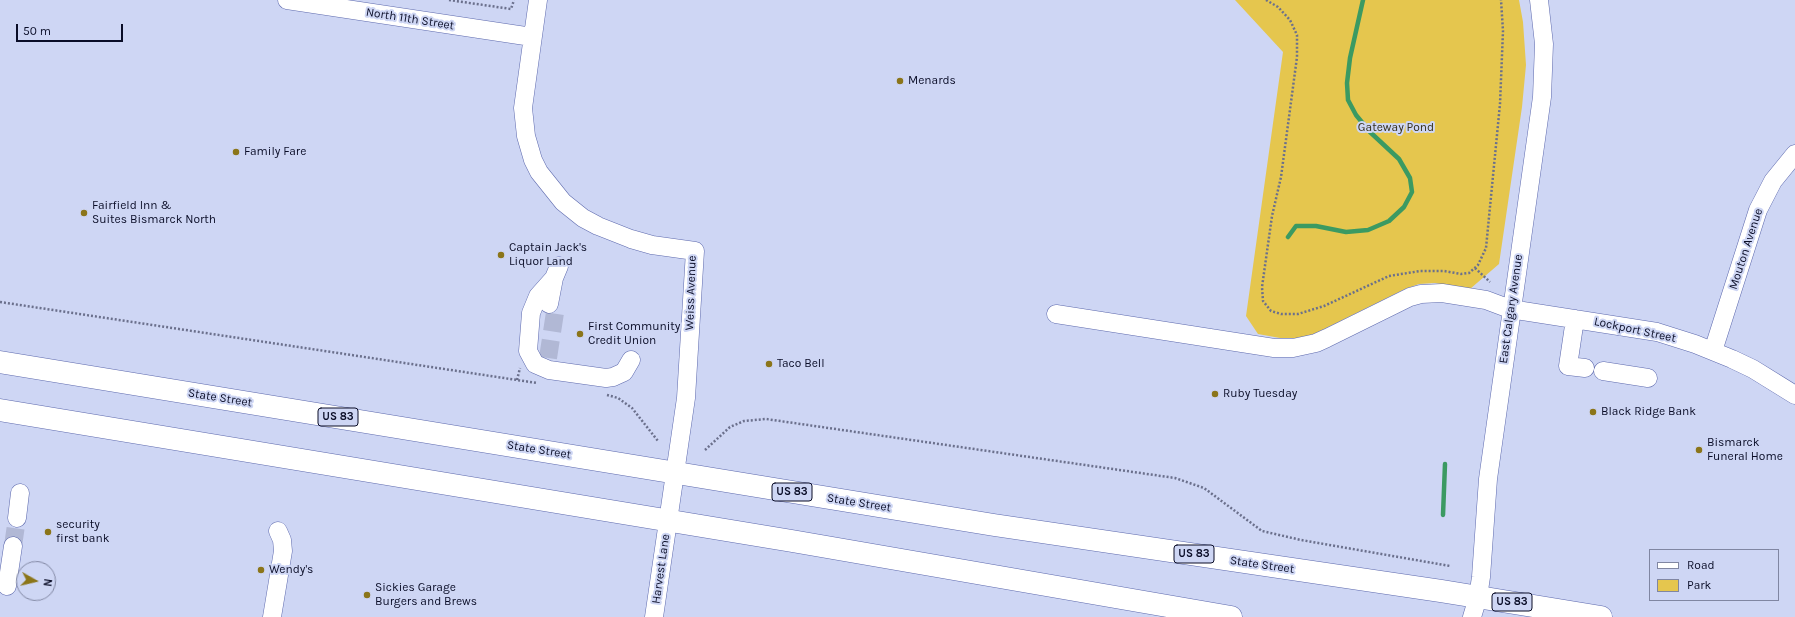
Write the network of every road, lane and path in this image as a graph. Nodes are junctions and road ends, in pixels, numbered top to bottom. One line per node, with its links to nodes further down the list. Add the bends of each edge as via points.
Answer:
1 (287, 0): 8 (street, North 11th Street)
2 (449, 0): 3 (path, via 511,9)
3 (514, 0)
4 (538, 0): 8 (street, Weiss Avenue)
5 (1266, 0): 10 (path, via 1278,7 1290,20 1297,35 1297,50 1281,177 1272,216 1262,287 1263,301 1271,311 1298,314 1324,306 1389,276 1444,270 1461,274 1469,273)
6 (1501, 0): 10 (path, via 1503,31 1500,104 1486,248)
7 (1539, 0): 14 (street, East Calgary Avenue, via 1544,44 1542,97)
8 (532, 37): 33 (street, Weiss Avenue, via 524,94 524,123 533,160 554,193 583,218 615,234 652,245 695,251 686,398)
9 (1795, 154): 17 (street, Mouton Avenue, via 1773,181 1758,210)
10 (1475, 268): 11 (path)
11 (1490, 282)
12 (0, 302): 27 (path)
13 (552, 305): 25 (street, via 557,272 534,303 528,350 535,364)
14 (1510, 309): 15 (street, Lockport Street, via 1486,300 1442,293 1421,294 1316,343 1283,348); 16 (street, Lockport Street); 41 (street, East Calgary Avenue, via 1488,479)
15 (1056, 314)
16 (1575, 319): 17 (street, Lockport Street, via 1657,332); 26 (street, via 1568,366)
17 (1713, 351): 29 (street, Lockport Street, via 1753,369)
18 (0, 352): 24 (highway)
19 (545, 356): 25 (street, via 551,366)
20 (631, 360): 25 (street, via 624,372 613,378)
21 (0, 362): 22 (highway, State Street / US 83)
22 (27, 366): 23 (highway); 24 (highway, State Street / US 83)
23 (0, 369)
24 (49, 370): 33 (highway, State Street / US 83)
25 (560, 372)
26 (1648, 378)
27 (540, 384)
28 (602, 393): 31 (path, via 625,402)
29 (1795, 395)
30 (0, 410): 36 (highway)
31 (658, 440)
32 (705, 450): 39 (path, via 730,427 758,419 1175,478 1204,488 1262,531)
33 (675, 473): 36 (street, Weiss Avenue); 41 (highway, State Street / US 83)
34 (20, 493): 35 (street)
35 (17, 518)
36 (668, 521): 43 (street, Harvest Lane); 44 (highway)
37 (278, 531): 42 (street, via 283,551)
38 (13, 546): 40 (street)
39 (1450, 566)
40 (7, 586)
41 (1475, 607): 45 (highway, State Street / US 83)
42 (272, 617)
43 (654, 617)
44 (1231, 617)
45 (1601, 617)

